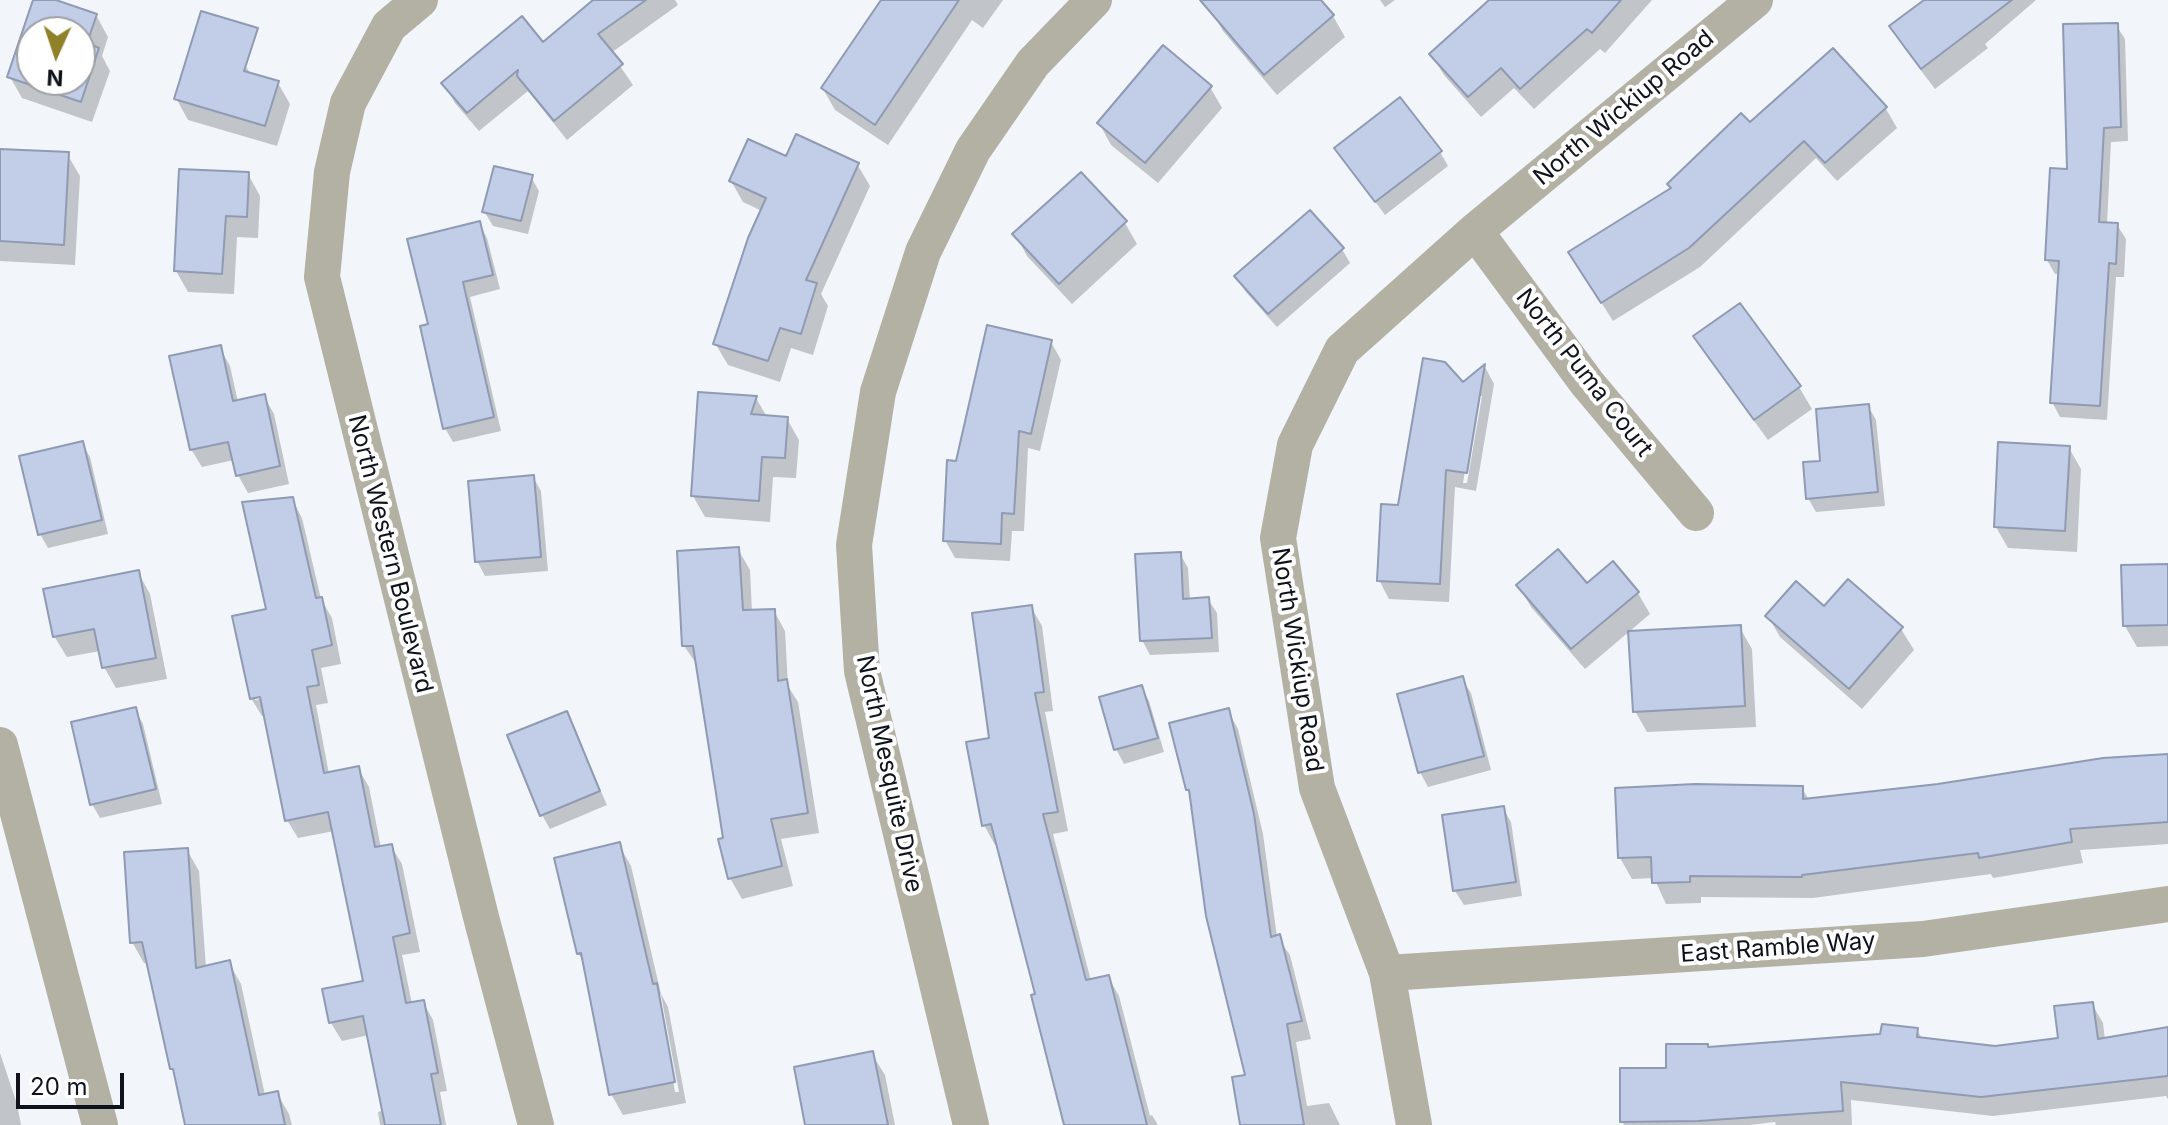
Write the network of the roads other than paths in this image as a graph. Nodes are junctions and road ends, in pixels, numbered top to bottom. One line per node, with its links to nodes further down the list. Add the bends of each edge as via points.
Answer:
1 (420, 0): 10 (street, North Western Boulevard, via 389,26 348,103 332,172 322,277)
2 (1094, 0): 11 (street, North Mesquite Drive, via 1033,63 973,150 923,252 878,392 854,545 862,671)
3 (1755, 0): 4 (street, North Wickiup Road)
4 (1475, 231): 5 (street, North Puma Court, via 1587,383); 8 (street, North Wickiup Road, via 1342,350 1295,445 1278,538 1317,788)
5 (1696, 513)
6 (0, 745): 9 (street)
7 (2168, 904): 8 (street, East Ramble Way, via 1923,939)
8 (1387, 973): 12 (street, North Wickiup Road)
9 (100, 1125)
10 (536, 1125)
11 (971, 1125)
12 (1414, 1125)

